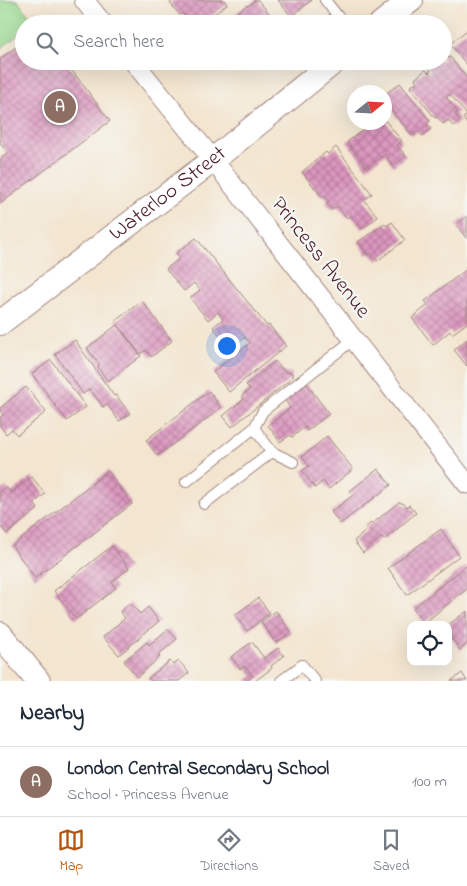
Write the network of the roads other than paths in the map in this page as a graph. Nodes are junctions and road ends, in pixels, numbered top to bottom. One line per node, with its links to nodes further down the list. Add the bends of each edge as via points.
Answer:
1 (84, 0): 4 (street)
2 (325, 0): 5 (lane)
3 (411, 0): 6 (street)
4 (96, 15)
5 (337, 15)
6 (393, 15)
7 (141, 70): 9 (street, Princess Avenue)
8 (324, 70): 9 (street, Waterloo Street)
9 (213, 160): 10 (street, Waterloo Street); 11 (street, Princess Avenue)
10 (0, 323)
11 (354, 340): 12 (lane, via 263,411); 16 (street, Princess Avenue)
12 (254, 428): 13 (lane); 15 (lane)
13 (272, 452): 14 (lane); 17 (lane)
14 (293, 462)
15 (186, 482)
16 (467, 484)
17 (204, 504)
18 (0, 634): 19 (street)
19 (38, 681)
20 (281, 681): 21 (lane, via 302,665)
21 (314, 681)

